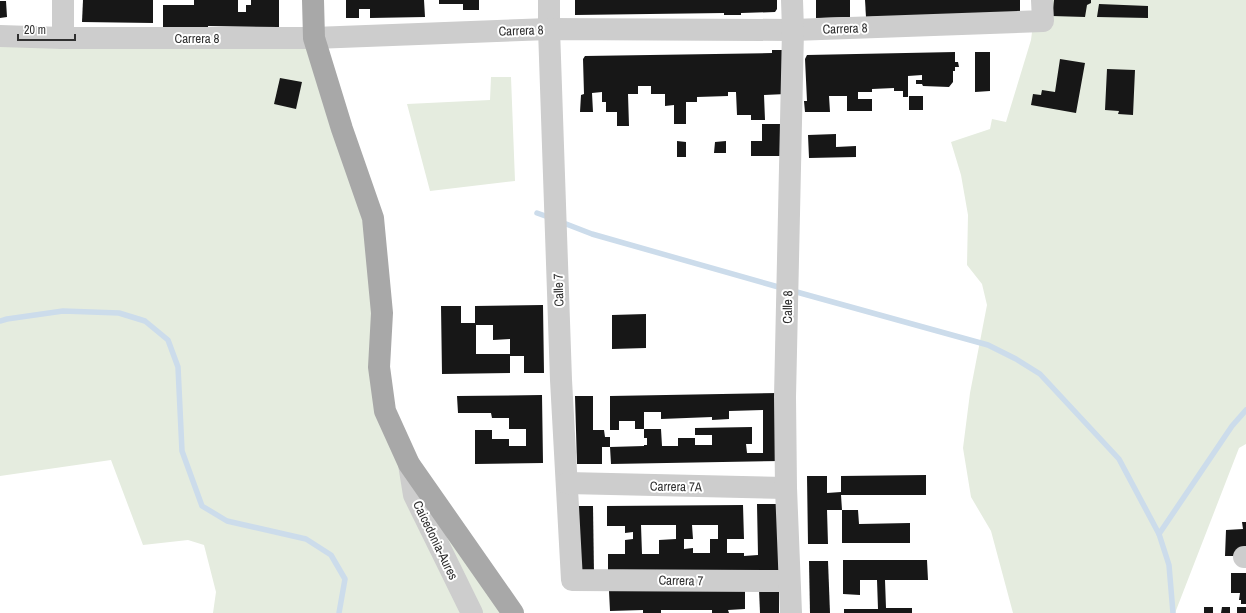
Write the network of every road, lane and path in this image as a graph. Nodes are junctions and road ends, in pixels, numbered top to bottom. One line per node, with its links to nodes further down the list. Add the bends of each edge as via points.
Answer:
1 (63, 0): 9 (street)
2 (313, 0): 10 (main road)
3 (549, 0): 6 (street, Calle 7)
4 (792, 0): 7 (street, Calle 8)
5 (1042, 10): 7 (street, Carrera 8)
6 (549, 29): 7 (street, Carrera 8); 10 (street, Carrera 8); 12 (street, Calle 7)
7 (793, 30): 13 (street, Calle 8, via 785,397)
8 (0, 36): 9 (street, Carrera 8)
9 (63, 38): 10 (street, Carrera 8)
10 (314, 38): 11 (main road, via 373,218 382,313 379,367 385,411)
11 (409, 464): 16 (street, Caicedonia-Aures, via 414,495); 17 (main road)
12 (567, 483): 13 (street, Carrera 7A); 14 (street, Calle 7)
13 (786, 488): 15 (street, Calle 8)
14 (572, 580): 15 (street, Carrera 7)
15 (789, 581): 18 (street, Calle 8)
16 (472, 613)
17 (513, 613)
18 (790, 613)

